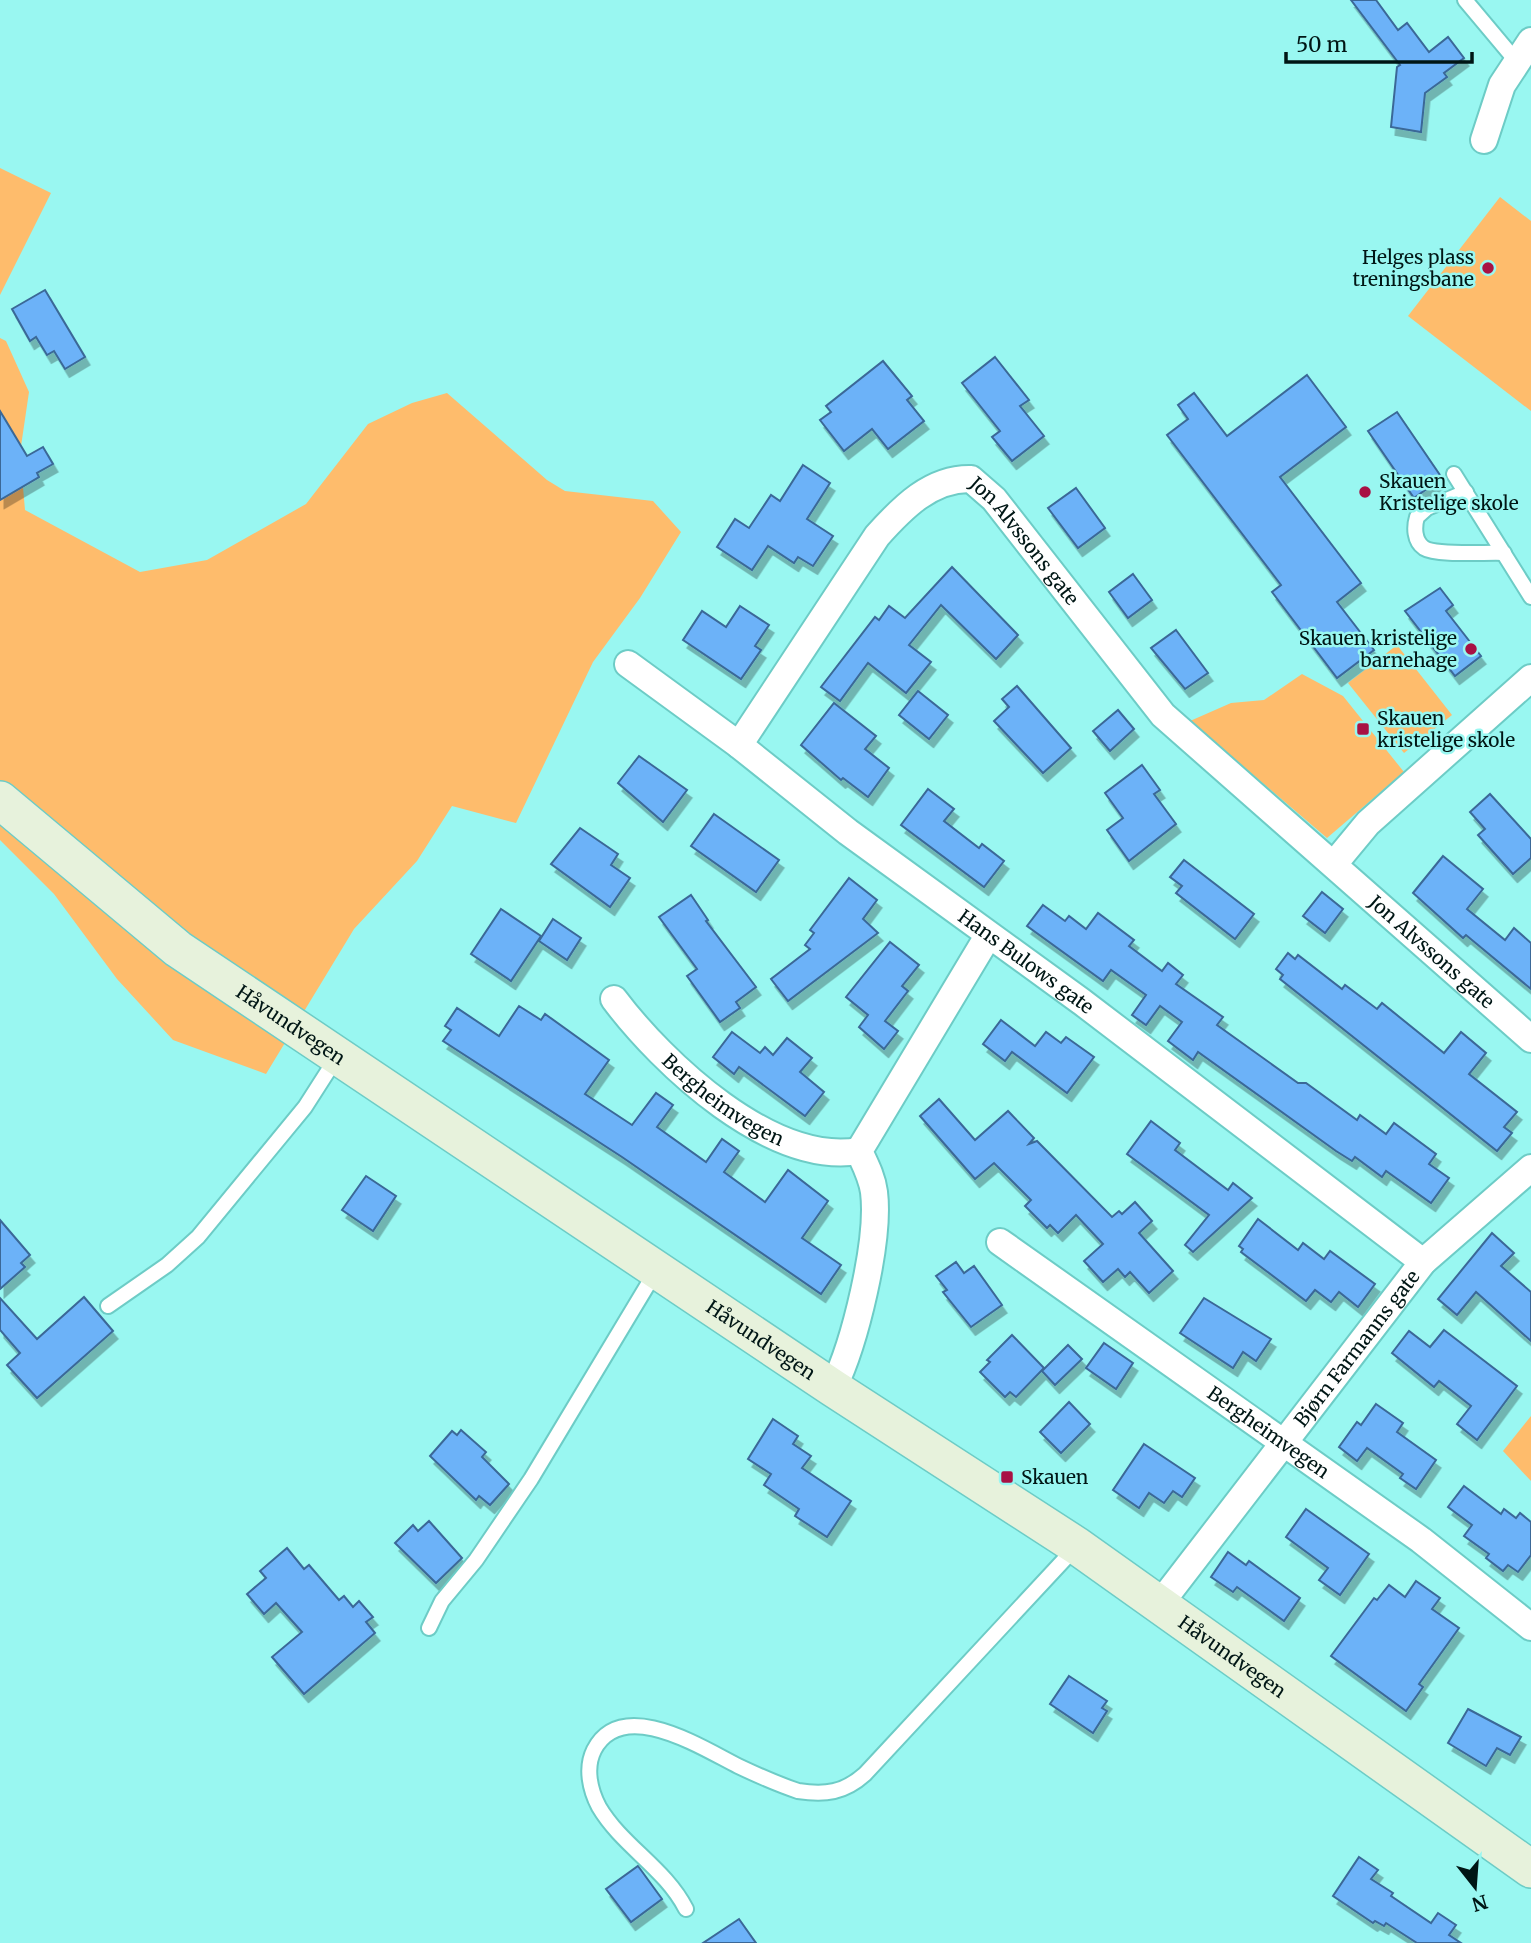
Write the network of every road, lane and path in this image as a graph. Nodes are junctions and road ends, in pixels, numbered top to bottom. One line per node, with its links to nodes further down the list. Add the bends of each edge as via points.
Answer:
1 (1465, 0): 2 (lane)
2 (1524, 52): 3 (street, via 1502,85)
3 (1484, 140)
4 (1454, 474): 5 (lane)
5 (1466, 492): 6 (lane); 6 (lane, via 1417,517 1419,543 1432,550)
6 (1504, 553): 7 (lane)
7 (1531, 597)
8 (628, 664): 10 (street, Hans Bulows gate)
9 (1531, 678): 12 (street, via 1368,823)
10 (739, 746): 12 (street, Jon Alvssons gate, via 877,536 901,509 951,478 971,479 994,499 1163,715); 13 (street, Hans Bulows gate)
11 (0, 800): 16 (main road, Håvundvegen, via 178,949)
12 (1334, 864): 15 (street, Jon Alvssons gate)
13 (988, 936): 17 (street); 20 (street, Hans Bulows gate, via 1082,1002)
14 (614, 999): 17 (street, Bergheimvegen, via 666,1060 724,1107 800,1146 841,1154)
15 (1531, 1039)
16 (337, 1057): 21 (main road, Håvundvegen); 22 (lane, via 304,1107 198,1237 149,1279)
17 (859, 1151): 23 (street, via 870,1175 874,1218 854,1335)
18 (1527, 1179): 20 (street, Bjørn Farmanns gate)
19 (1000, 1242): 24 (street, Bergheimvegen)
20 (1423, 1262): 24 (street, Bjørn Farmanns gate)
21 (657, 1270): 23 (main road, Håvundvegen); 28 (lane, via 531,1479 442,1601)
22 (108, 1306)
23 (833, 1388): 25 (main road, Håvundvegen)
24 (1282, 1443): 26 (street, Bjørn Farmanns gate); 27 (street, Bergheimvegen, via 1421,1540)
25 (1077, 1546): 26 (main road, Håvundvegen); 30 (lane, via 865,1774 842,1791 797,1791 664,1730 627,1727 604,1737 591,1757 594,1795 612,1825 662,1875)
26 (1159, 1605): 29 (main road, Håvundvegen)
27 (1531, 1627)
28 (429, 1628)
29 (1531, 1869)
30 (686, 1909)

